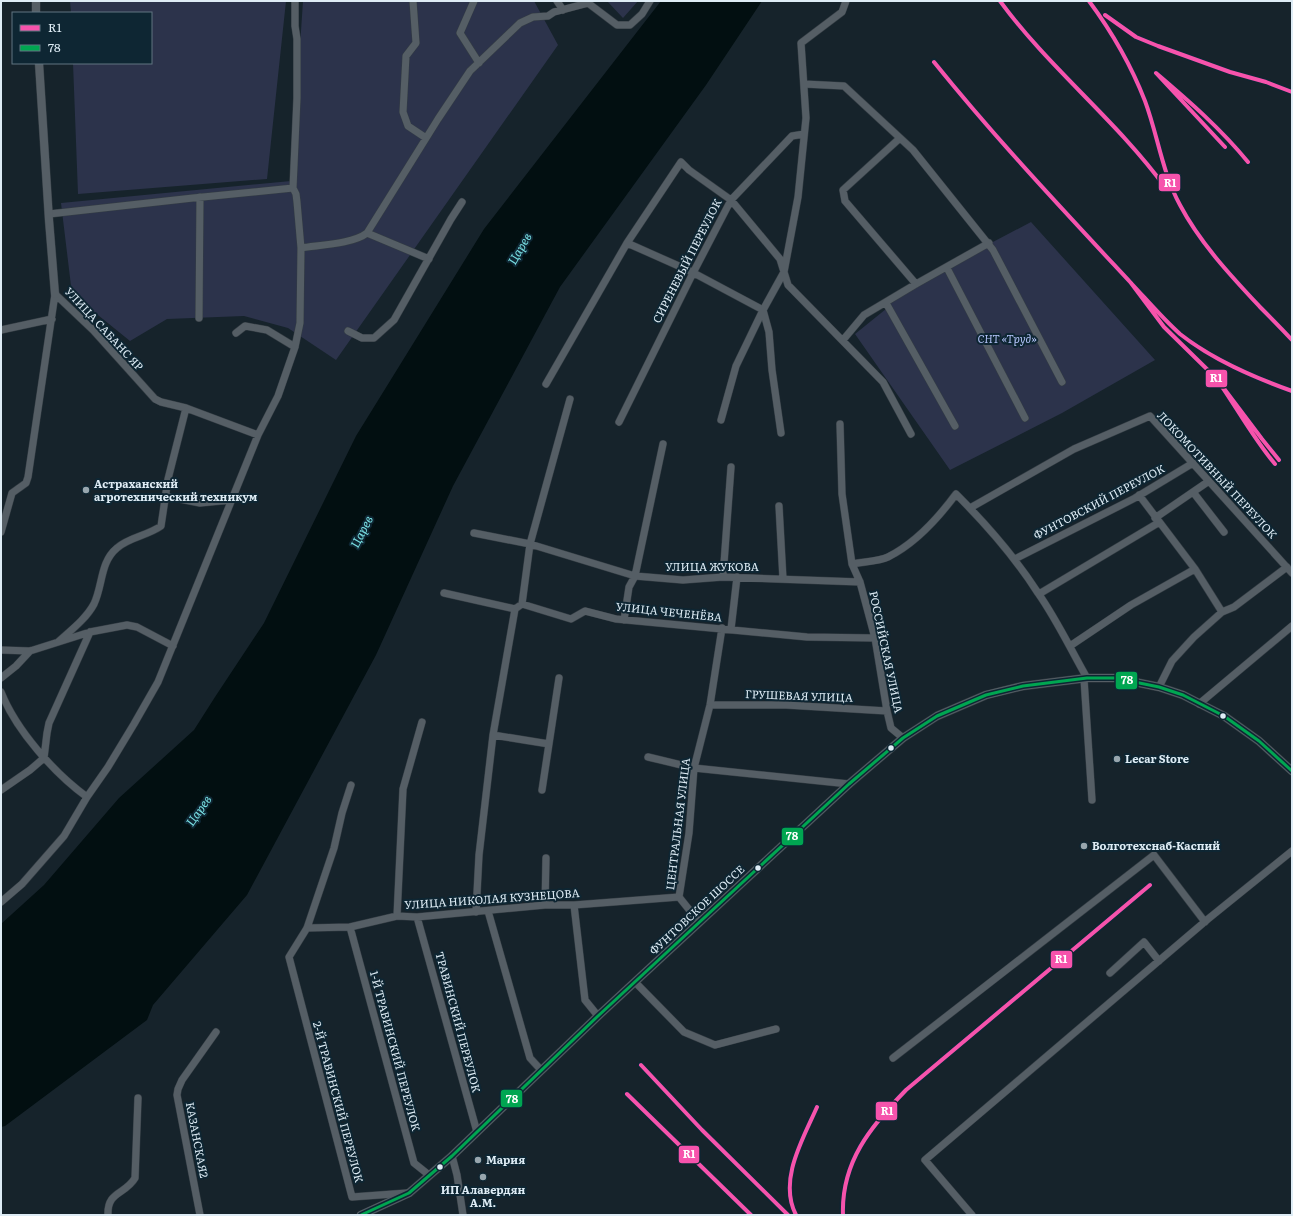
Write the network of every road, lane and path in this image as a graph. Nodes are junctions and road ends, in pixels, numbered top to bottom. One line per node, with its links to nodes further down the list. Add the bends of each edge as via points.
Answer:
1 (36, 1): 10 (street)
2 (295, 1): 17 (street, via 297,54)
3 (413, 1): 15 (street, via 416,43 406,56 403,112 408,126)
4 (474, 1): 11 (street, via 460,33)
5 (557, 1): 9 (street)
6 (650, 1): 8 (street, via 642,14 630,25 617,25)
7 (846, 1): 13 (street, via 842,12 801,43)
8 (587, 2): 9 (street)
9 (563, 10): 11 (street, via 520,23)
10 (36, 12)
11 (479, 63): 15 (street, via 470,71)
12 (39, 64): 21 (street, УЛИЦА САБАНС ЯР)
13 (804, 84): 14 (street); 16 (street, via 844,86)
14 (804, 134): 19 (street, СИРЕНЕВЫЙ ПЕРЕУЛОК, via 792,136); 28 (street, via 798,197)
15 (426, 138): 22 (street)
16 (900, 138): 24 (street, via 913,150); 30 (street, via 843,190 845,201)
17 (293, 188): 18 (street); 25 (street, via 298,202)
18 (200, 197): 21 (street); 34 (street)
19 (731, 200): 23 (street, via 681,162); 28 (street, via 780,259); 29 (street, СИРЕНЕВЫЙ ПЕРЕУЛОК)
20 (462, 202): 26 (street)
21 (48, 214): 31 (street, УЛИЦА САБАНС ЯР)
22 (367, 233): 25 (street, via 351,240); 26 (street)
23 (627, 243): 29 (street); 42 (street)
24 (989, 243): 27 (street); 41 (street)
25 (301, 248): 40 (street, via 300,323)
26 (429, 259): 37 (street, via 394,320 374,338 362,338)
27 (946, 268): 30 (street); 45 (street)
28 (784, 272): 33 (street); 39 (street, via 788,285)
29 (693, 273): 33 (street); 47 (street, СИРЕНЕВЫЙ ПЕРЕУЛОК)
30 (916, 284): 32 (street)
31 (55, 294): 35 (street); 44 (street, УЛИЦА САБАНС ЯР, via 93,330 150,394 161,402)
32 (886, 303): 39 (street, via 864,316); 49 (street)
33 (763, 310): 46 (street, via 736,366); 50 (street, via 769,332)
34 (199, 318)
35 (52, 319): 36 (street); 64 (street, via 28,477 26,483 12,493)
36 (1, 330)
37 (348, 331)
38 (236, 333): 40 (street, via 245,326 267,330)
39 (843, 340): 51 (street, via 883,382)
40 (295, 347): 52 (street, via 278,396)
41 (1062, 382)
42 (546, 384)
43 (570, 399): 67 (street)
44 (186, 408): 52 (street, УЛИЦА САБАНС ЯР); 59 (street)
45 (1026, 418)
46 (721, 420)
47 (619, 422)
48 (840, 424): 69 (street, РОССИЙСКАЯ УЛИЦА, via 842,494)
49 (955, 426)
50 (781, 433)
51 (911, 434)
52 (258, 435): 60 (street)
53 (663, 444): 73 (street)
54 (1193, 463): 56 (street, ЛОКОМОТИВНЫЙ ПЕРЕУЛОК); 58 (street, ФУНТОВСКИЙ ПЕРЕУЛОК); 62 (street, ЛОКОМОТИВНЫЙ ПЕРЕУЛОК, via 1150,416 1074,449)
55 (731, 467): 74 (street)
56 (1209, 481): 57 (street); 70 (street, ЛОКОМОТИВНЫЙ ПЕРЕУЛОК)
57 (1193, 492): 63 (street); 65 (street)
58 (1139, 495): 63 (street); 68 (street, ФУНТОВСКИЙ ПЕРЕУЛОК)
59 (165, 496): 60 (street, via 200,503); 89 (street, via 161,526 116,548 104,567 90,611)
60 (231, 500): 90 (street)
61 (779, 506): 76 (street)
62 (970, 508): 68 (street); 69 (street, via 956,494 943,511 911,541 887,557)
63 (1156, 520): 71 (street); 79 (street)
64 (1, 532)
65 (1224, 532)
66 (474, 533): 67 (street, УЛИЦА ЖУКОВА)
67 (530, 544): 73 (street, УЛИЦА ЖУКОВА); 80 (street)
68 (1015, 559): 79 (street)
69 (852, 564): 77 (street, РОССИЙСКАЯ УЛИЦА)
70 (1286, 567): 72 (street, ЛОКОМОТИВНЫЙ ПЕРЕУЛОК); 82 (street, via 1234,607)
71 (1195, 569): 82 (street); 91 (street, via 1131,605)
72 (1292, 573)
73 (635, 576): 74 (street, УЛИЦА ЖУКОВА, via 683,580); 83 (street, via 629,587)
74 (723, 577): 75 (street, УЛИЦА ЖУКОВА)
75 (737, 577): 76 (street, УЛИЦА ЖУКОВА); 86 (street)
76 (783, 579): 77 (street, УЛИЦА ЖУКОВА)
77 (860, 582): 88 (street, РОССИЙСКАЯ УЛИЦА)
78 (444, 593): 81 (street)
79 (1039, 594): 91 (street)
80 (522, 604): 81 (street); 83 (street, УЛИЦА ЧЕЧЕНЁВА, via 571,619 585,611)
81 (515, 609): 103 (street)
82 (1222, 612): 97 (street, via 1172,660)
83 (624, 620): 85 (street, УЛИЦА ЧЕЧЕНЁВА)
84 (1292, 626): 99 (street)
85 (722, 628): 86 (street, УЛИЦА ЧЕЧЕНЁВА); 100 (street, ЦЕНТРАЛЬНАЯ УЛИЦА)
86 (731, 629): 88 (street, УЛИЦА ЧЕЧЕНЁВА, via 807,637)
87 (90, 632): 89 (street); 90 (street, via 127,625 137,627); 107 (street, via 49,723)
88 (875, 638): 101 (street, РОССИЙСКАЯ УЛИЦА)
89 (58, 642): 93 (street)
90 (173, 646): 114 (street, via 158,682 134,724)
91 (1070, 646): 96 (street)
92 (1, 650): 93 (street)
93 (30, 651): 94 (street)
94 (1, 678)
95 (559, 678): 105 (street)
96 (1085, 678): 97 (street, ФУНТОВСКОЕ ШОССЕ, via 1115,678); 104 (street, ФУНТОВСКОЕ ШОССЕ, via 1023,686 986,695 937,716); 115 (street)
97 (1159, 687): 99 (street, ФУНТОВСКОЕ ШОССЕ, via 1183,695)
98 (1, 692): 107 (street, via 16,720)
99 (1199, 704): 109 (street, ФУНТОВСКОЕ ШОССЕ, via 1241,727)
100 (710, 705): 101 (street, ГРУШЕВАЯ УЛИЦА, via 786,705); 108 (street, ЦЕНТРАЛЬНАЯ УЛИЦА)
101 (887, 710): 104 (street, РОССИЙСКАЯ УЛИЦА, via 891,728)
102 (422, 722): 124 (street, via 403,789)
103 (493, 735): 105 (street); 123 (street, via 479,855)
104 (903, 738): 110 (street, ФУНТОВСКОЕ ШОССЕ)
105 (549, 744): 113 (street)
106 (648, 757): 108 (street)
107 (44, 758): 112 (street); 114 (street, via 70,784)
108 (694, 768): 110 (street); 118 (street, ЦЕНТРАЛЬНАЯ УЛИЦА, via 689,833)
109 (1292, 771)
110 (849, 784): 126 (street, ФУНТОВСКОЕ ШОССЕ)
111 (352, 785): 129 (street)
112 (1, 790)
113 (542, 790)
114 (87, 796): 119 (street, via 64,836 22,884)
115 (1092, 800)
116 (1292, 851): 127 (street)
117 (546, 858): 120 (street)
118 (679, 897): 121 (street, УЛИЦА НИКОЛАЯ КУЗНЕЦОВА); 126 (street, ЦЕНТРАЛЬНАЯ УЛИЦА)
119 (1, 902)
120 (545, 905): 121 (street, УЛИЦА НИКОЛАЯ КУЗНЕЦОВА); 122 (street, УЛИЦА НИКОЛАЯ КУЗНЕЦОВА)
121 (574, 905): 133 (street, via 585,1000)
122 (488, 911): 123 (street, УЛИЦА НИКОЛАЯ КУЗНЕЦОВА); 137 (street, via 530,1058)
123 (476, 912): 125 (street, УЛИЦА НИКОЛАЯ КУЗНЕЦОВА)
124 (397, 916): 125 (street, УЛИЦА НИКОЛАЯ КУЗНЕЦОВА); 128 (street, УЛИЦА НИКОЛАЯ КУЗНЕЦОВА)
125 (417, 917): 139 (street, ТРАВИНСКИЙ ПЕРЕУЛОК)
126 (699, 922): 132 (street, ФУНТОВСКОЕ ШОССЕ)
127 (1205, 922): 130 (street); 136 (street, via 1154,855)
128 (350, 927): 129 (street, УЛИЦА НИКОЛАЯ КУЗНЕЦОВА); 141 (street, 1-Й ТРАВИНСКИЙ ПЕРЕУЛОК, via 414,1163)
129 (307, 928): 142 (street, 2-Й ТРАВИНСКИЙ ПЕРЕУЛОК, via 289,958 352,1197)
130 (1159, 961): 131 (street, via 1144,942); 147 (street, via 925,1160)
131 (1110, 973)
132 (635, 982): 133 (street, ФУНТОВСКОЕ ШОССЕ); 134 (street, via 684,1032 715,1045)
133 (598, 1016): 137 (street, ФУНТОВСКОЕ ШОССЕ)
134 (776, 1029)
135 (216, 1032): 144 (street, КАЗАНСКАЯ2, via 182,1080 177,1095)
136 (894, 1058)
137 (542, 1070): 139 (street, ФУНТОВСКОЕ ШОССЕ)
138 (138, 1098): 143 (street, via 135,1178 111,1199)
139 (477, 1132): 140 (street, ФУНТОВСКОЕ ШОССЕ)
140 (452, 1156): 141 (street, ФУНТОВСКОЕ ШОССЕ); 146 (street)
141 (429, 1175): 142 (street, ФУНТОВСКОЕ ШОССЕ)
142 (410, 1193): 145 (street, ФУНТОВСКОЕ ШОССЕ)
143 (108, 1215)
144 (200, 1215)
145 (361, 1215)
146 (463, 1215)
147 (972, 1215)

